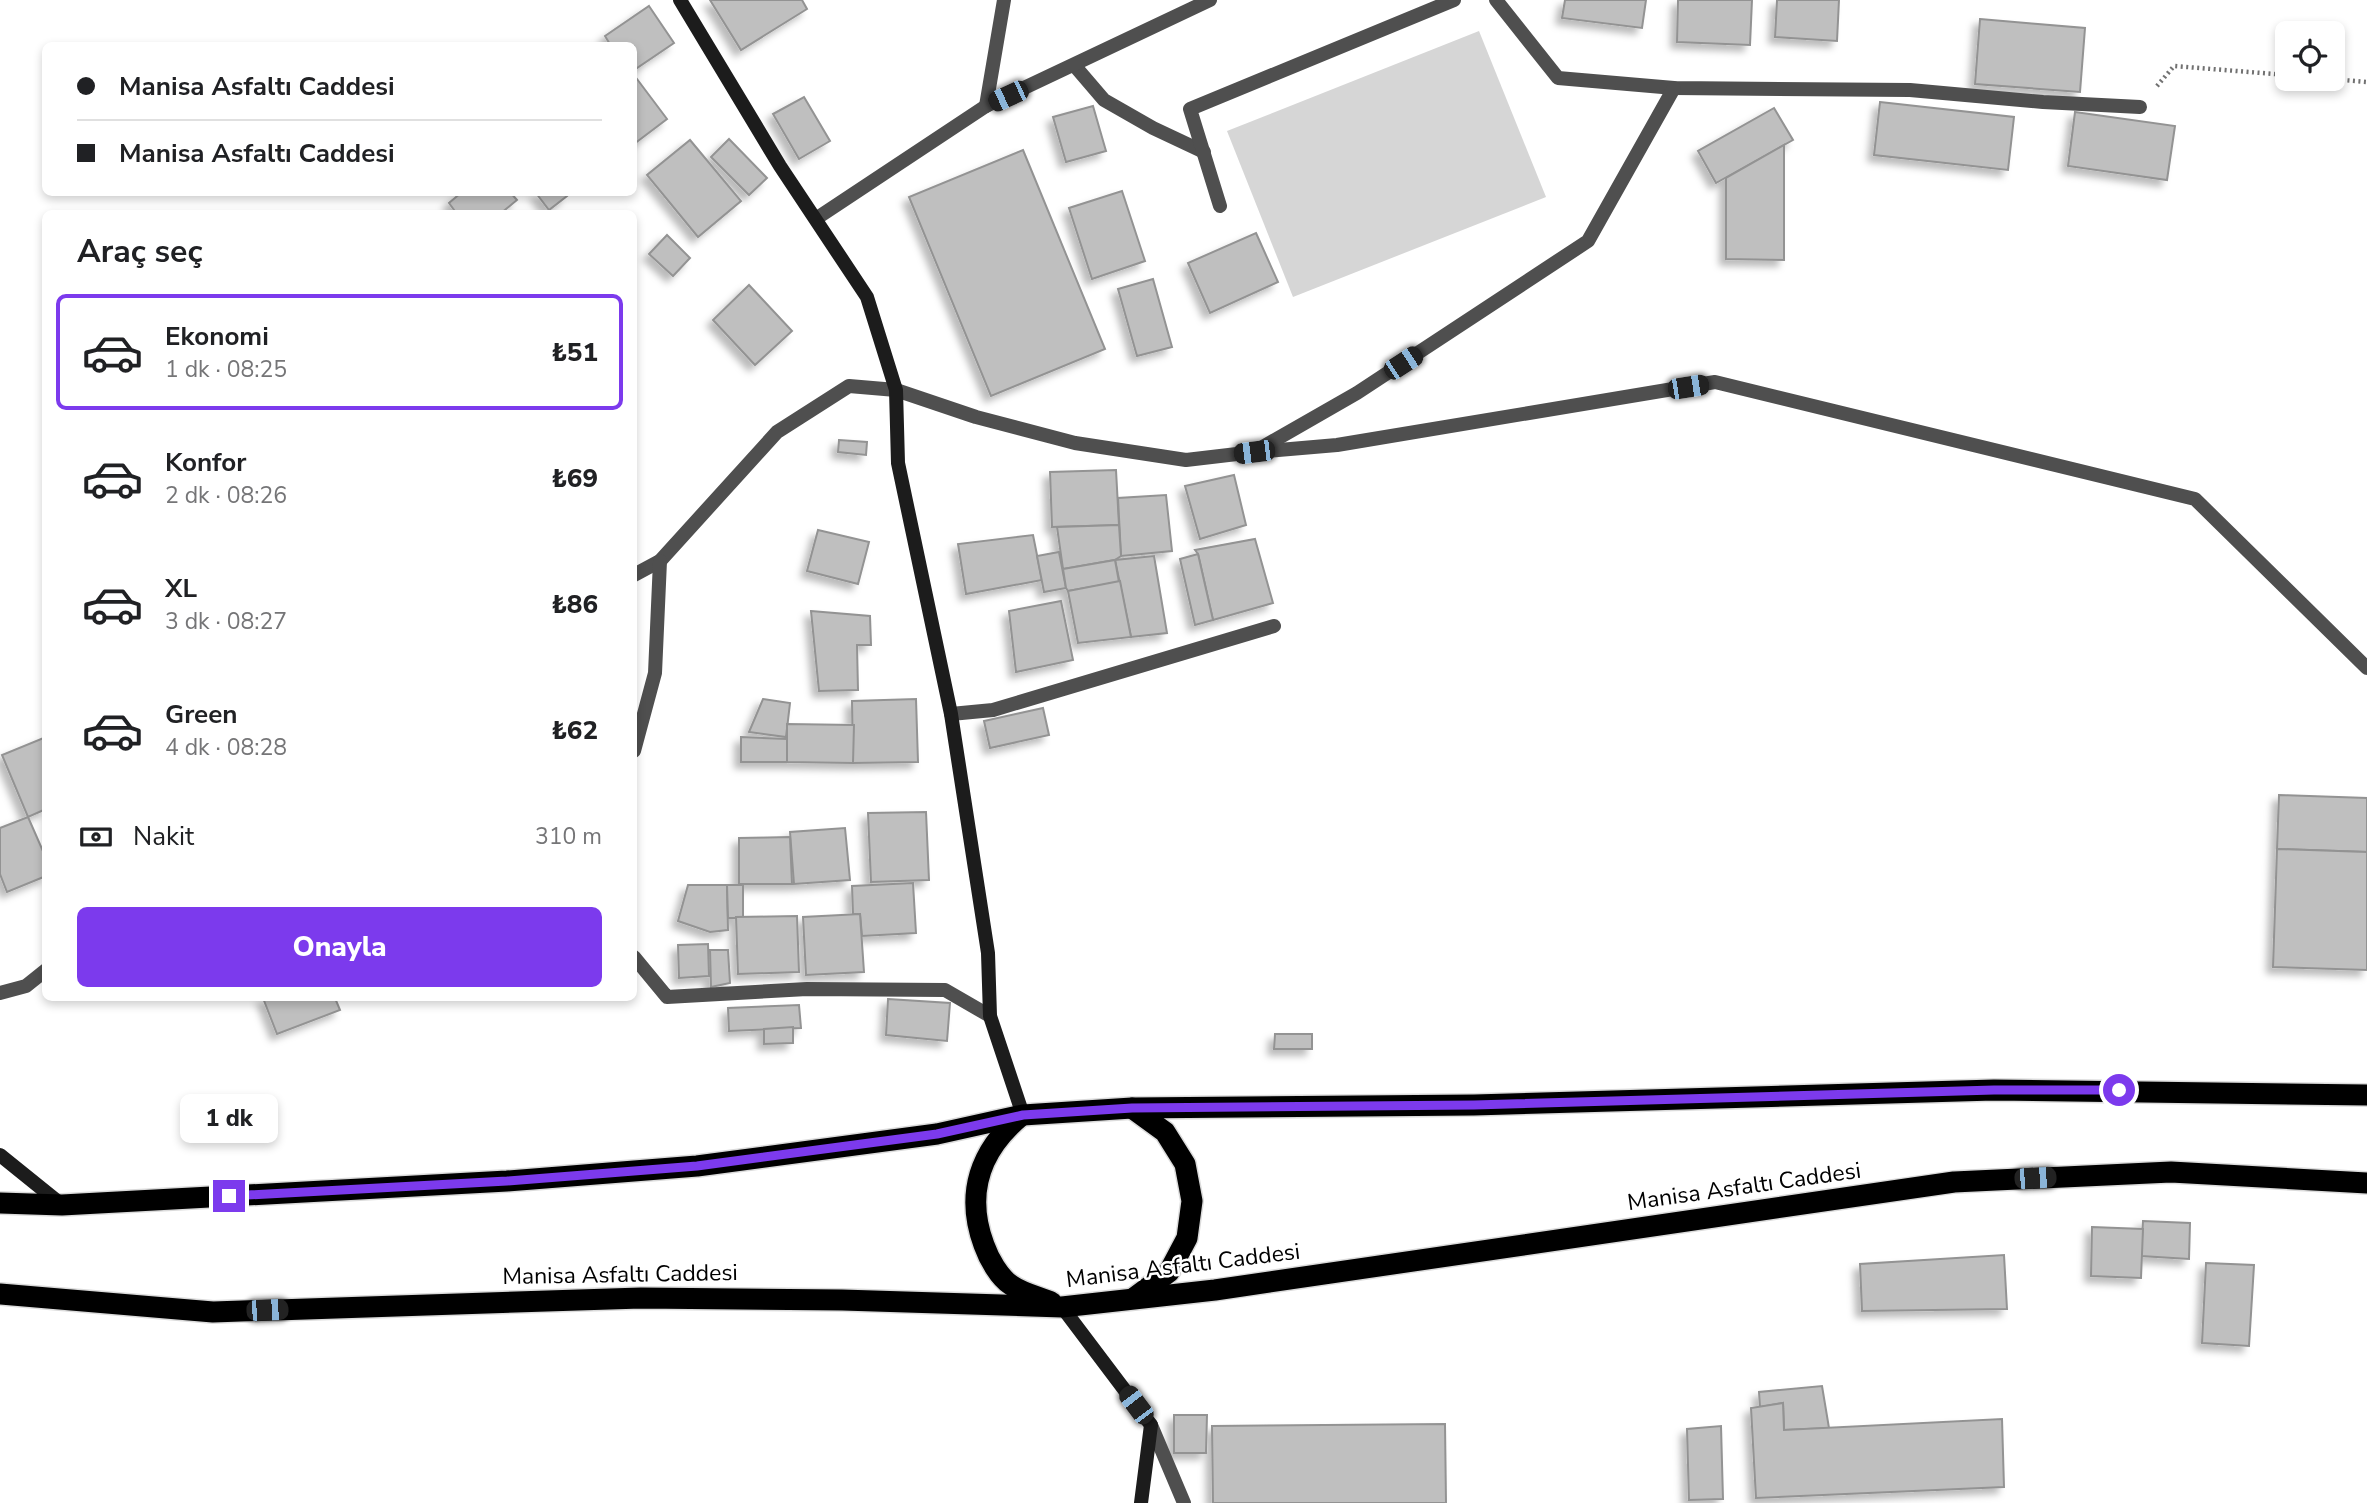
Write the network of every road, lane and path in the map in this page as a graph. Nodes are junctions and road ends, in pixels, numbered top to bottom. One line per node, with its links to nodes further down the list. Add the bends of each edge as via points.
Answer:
1 (680, 0): 15 (street, via 780,166)
2 (1004, 0): 11 (street)
3 (1210, 0): 6 (street)
4 (1454, 0): 13 (street, via 1190,109)
5 (1496, 0): 10 (street, via 1558,78)
6 (1074, 65): 11 (street); 13 (street, via 1104,100)
7 (2275, 74): 12 (path, via 2174,66)
8 (2345, 80): 9 (path)
9 (2367, 82)
10 (1674, 88): 12 (street, via 1910,90); 17 (street, via 1588,241 1357,393)
11 (986, 106): 15 (street)
12 (2140, 107)
13 (1204, 152): 14 (street)
14 (1220, 206)
15 (817, 218): 16 (street, via 867,297)
16 (896, 390): 17 (street, via 1075,443 1186,460); 18 (street, via 849,386 777,432); 22 (street, via 898,463)
17 (1254, 452): 21 (street, via 1337,445 1715,382 2195,499)
18 (660, 561): 19 (street); 23 (street, via 655,673)
19 (637, 573)
20 (1274, 626): 22 (street, via 993,710)
21 (2367, 668)
22 (951, 715): 27 (street, via 988,953)
23 (637, 740)
24 (637, 961): 27 (street, via 667,997 807,989 945,990)
25 (42, 973): 26 (street, via 26,986)
26 (0, 993)
27 (990, 1016): 30 (street)
28 (2367, 1095): 29 (highway, via 1994,1090 1474,1105)
29 (1132, 1108): 30 (highway); 36 (highway, via 1164,1132 1185,1164 1192,1201 1187,1238 1169,1272)
30 (1023, 1115): 34 (highway, via 937,1134 697,1166); 37 (highway, via 1003,1131 984,1159 975,1192 977,1226 989,1258 1010,1285)
31 (0, 1155): 34 (street)
32 (2367, 1185): 36 (highway, Manisa Asfaltı Caddesi, via 2171,1172 1954,1182)
33 (0, 1203): 34 (highway)
34 (62, 1205)
35 (0, 1294): 37 (highway, Manisa Asfaltı Caddesi, via 214,1312 641,1298)
36 (1132, 1300): 37 (highway, Manisa Asfaltı Caddesi)
37 (1062, 1307): 38 (street)
38 (1151, 1425): 39 (street); 40 (street)
39 (1140, 1503)
40 (1184, 1503)

